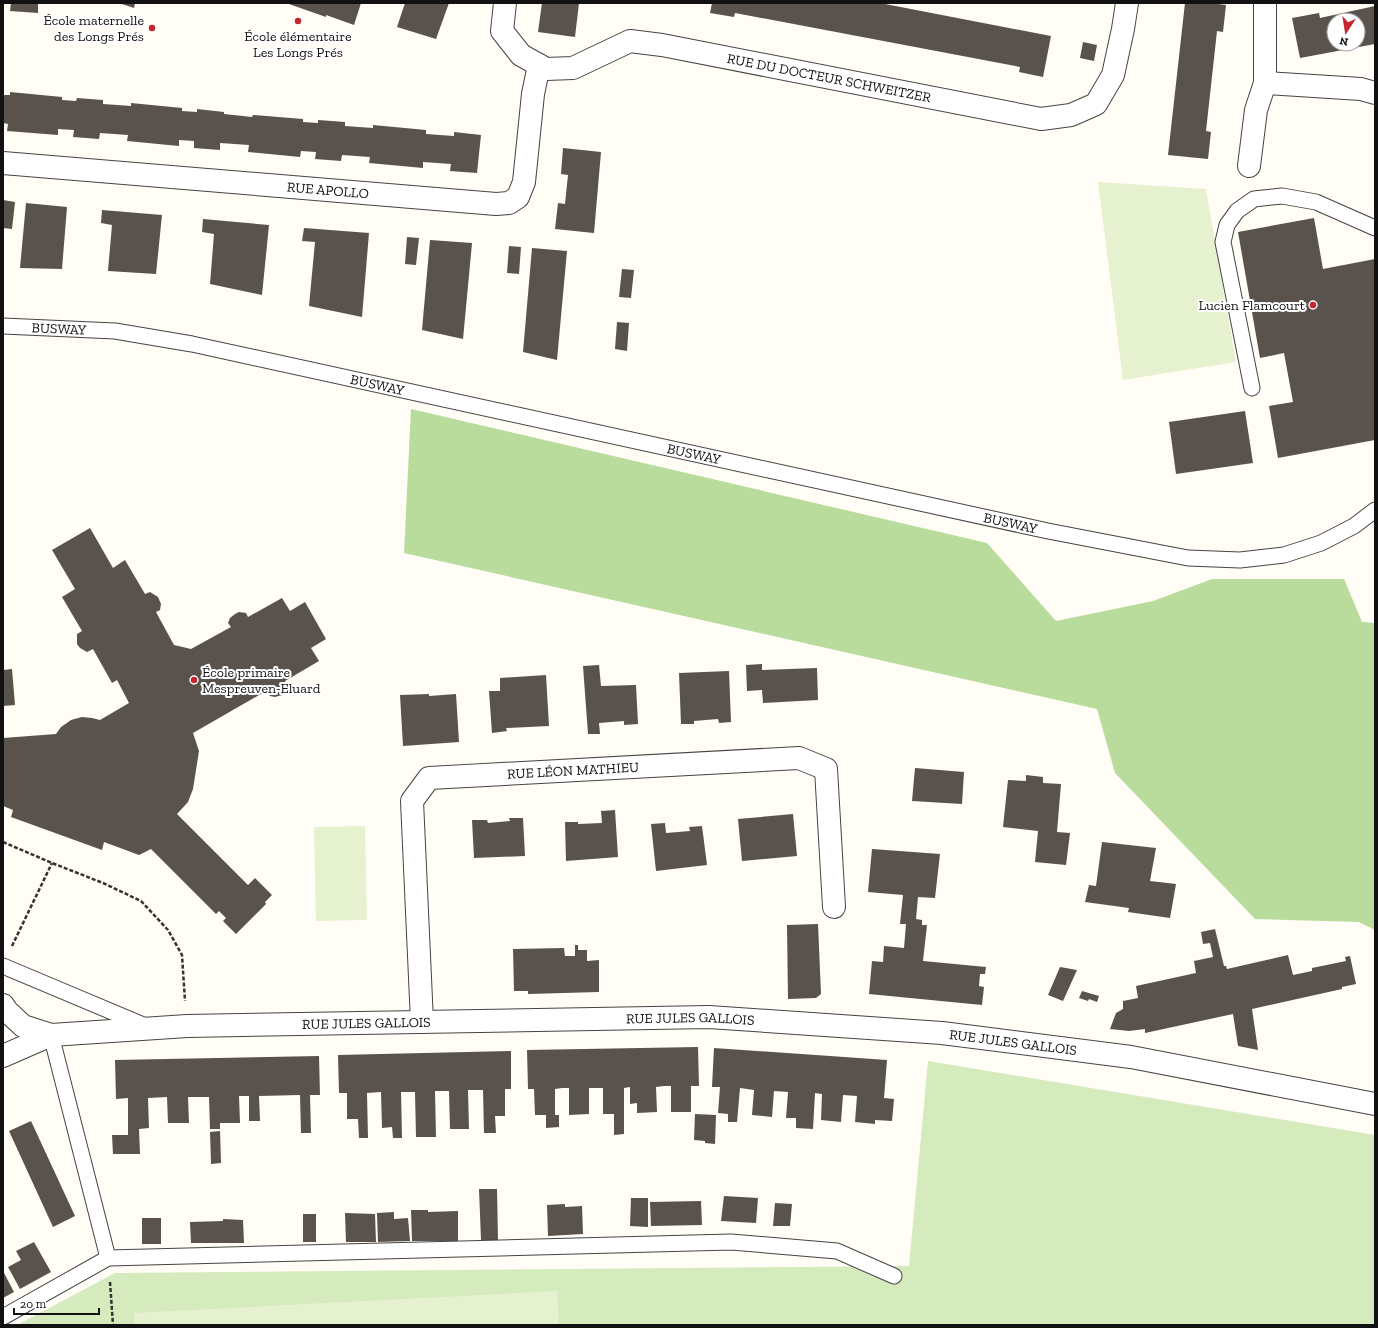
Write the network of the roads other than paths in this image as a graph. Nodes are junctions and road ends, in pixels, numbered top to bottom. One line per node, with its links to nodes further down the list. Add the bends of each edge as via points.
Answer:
1 (506, 3): 4 (street, RUE DU DOCTEUR SCHWEITZER, via 502,30 521,55)
2 (1127, 3): 4 (street, RUE DU DOCTEUR SCHWEITZER, via 1113,75 1096,104 1071,115 1041,119 662,45 630,41 573,68 546,69)
3 (1265, 3): 5 (street)
4 (539, 65): 7 (street, RUE APOLLO, via 533,94 524,182 518,197 508,203)
5 (1265, 83): 6 (street, via 1361,89); 8 (street, via 1256,110)
6 (1375, 93)
7 (3, 162)
8 (1249, 166)
9 (1375, 228): 11 (lane, via 1316,202 1282,196 1254,199 1237,211 1227,225 1223,242)
10 (3, 326): 12 (lane, BUSWAY, via 115,331 192,344 1048,531 1188,558 1240,560 1284,555 1321,543 1354,526)
11 (1252, 388)
12 (1375, 510)
13 (834, 907): 16 (street, RUE LÉON MATHIEU, via 826,769 799,758 429,778 412,801)
14 (3, 966): 17 (lane)
15 (3, 1005): 18 (street, via 22,1026)
16 (422, 1022): 17 (street, RUE JULES GALLOIS); 20 (street, RUE JULES GALLOIS, via 708,1017 942,1033 1131,1058)
17 (151, 1028): 18 (street, RUE JULES GALLOIS)
18 (51, 1035): 19 (street, RUE JULES GALLOIS); 21 (lane)
19 (3, 1056)
20 (1375, 1104)
21 (108, 1258): 22 (lane, via 731,1242 837,1251); 23 (lane)
22 (894, 1276)
23 (3, 1317)

